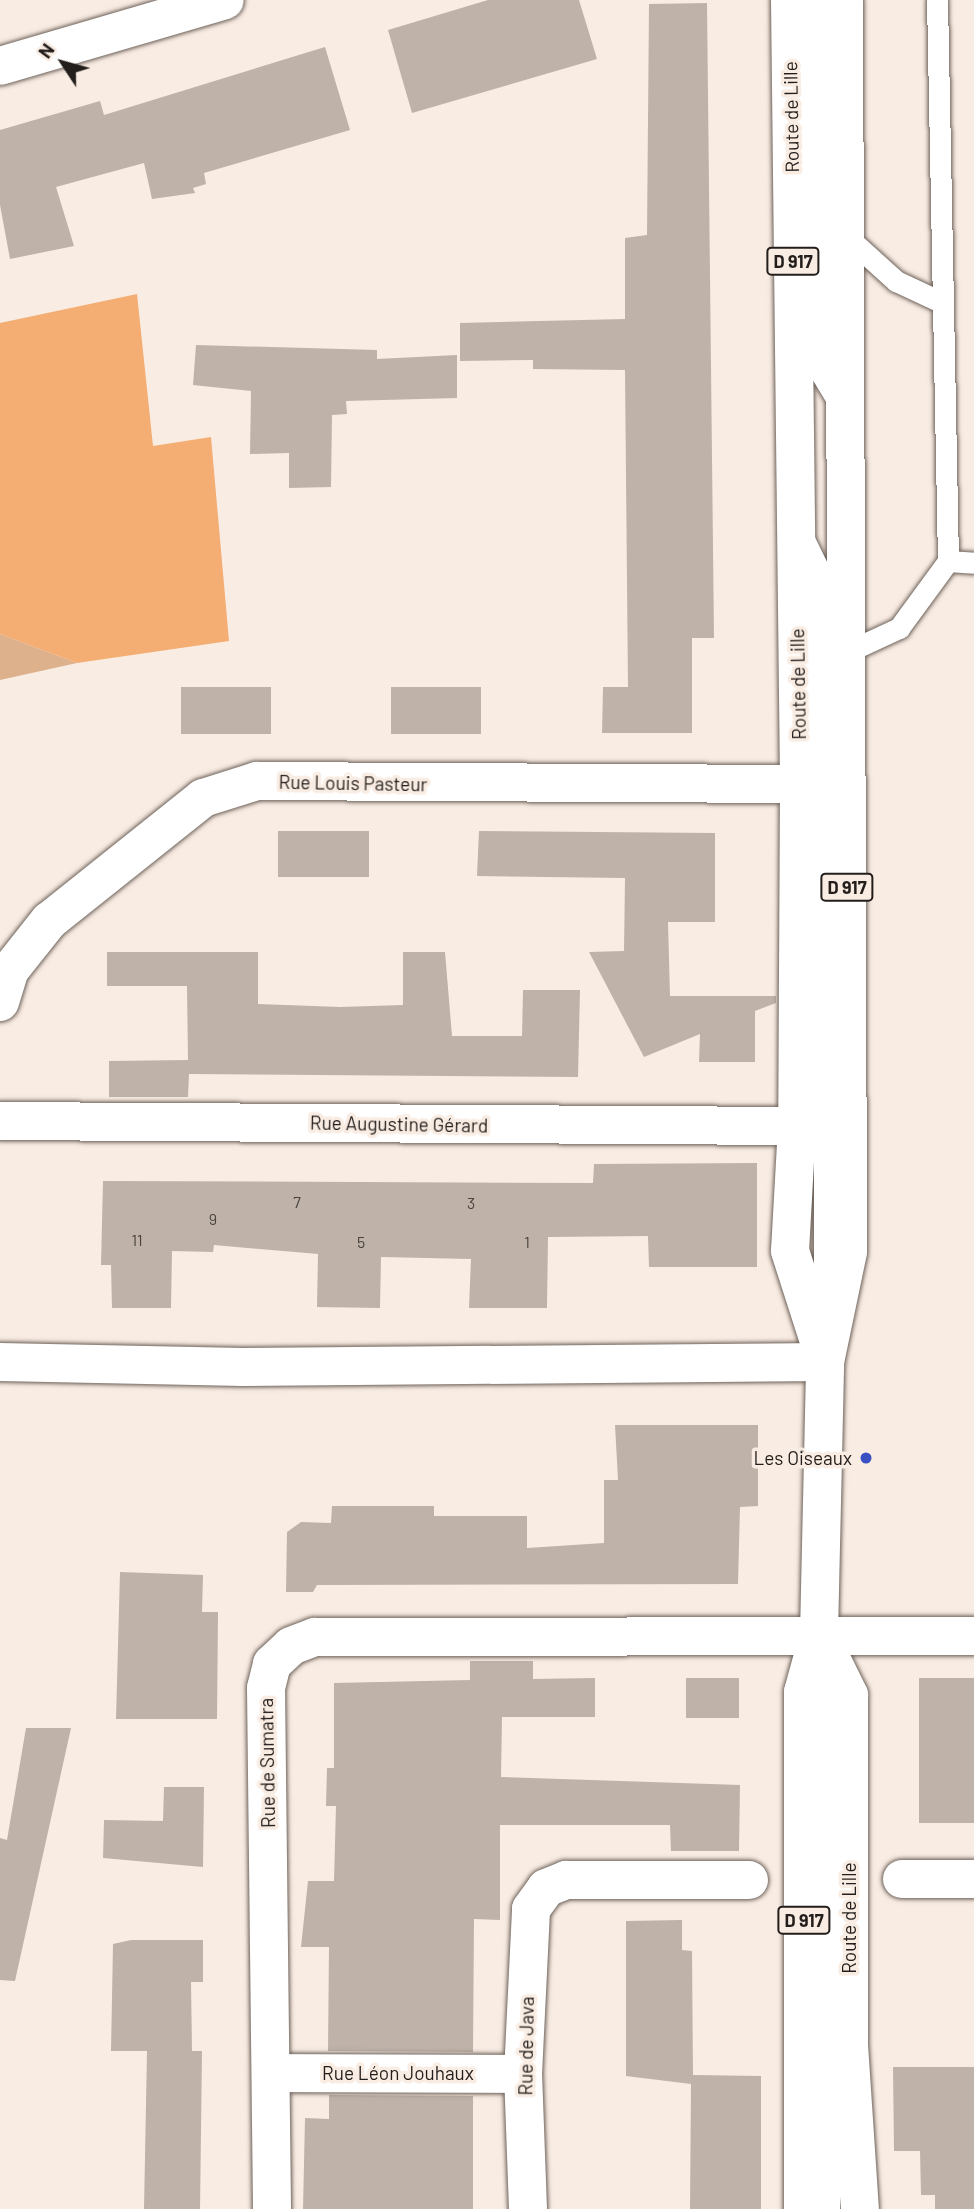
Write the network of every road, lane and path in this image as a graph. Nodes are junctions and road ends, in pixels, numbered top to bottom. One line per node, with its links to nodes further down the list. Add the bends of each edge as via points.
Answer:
1 (225, 0): 6 (street)
2 (790, 0): 10 (street, Route de Lille / D 917)
3 (815, 0): 9 (lane, via 817,366)
4 (844, 0): 7 (street, Route de Lille / D 917)
5 (937, 0): 8 (lane)
6 (0, 66)
7 (841, 230): 8 (lane, via 895,281); 9 (street, Route de Lille / D 917)
8 (943, 303): 11 (lane)
9 (843, 410): 13 (street, Route de Lille / D 917)
10 (796, 522): 14 (street, Route de Lille / D 917); 19 (lane, via 822,576)
11 (948, 561): 12 (lane); 13 (lane, via 899,628)
12 (974, 563)
13 (845, 653): 19 (street, Route de Lille / D 917, via 848,1252)
14 (799, 784): 15 (street, Rue Louis Pasteur, via 257,781 203,798 49,921 10,970); 17 (street, Route de Lille / D 917)
15 (0, 1002)
16 (0, 1121): 17 (street, Rue Augustine Gérard)
17 (797, 1126): 19 (street, Route de Lille / D 917, via 790,1251)
18 (6, 1358): 19 (street)
19 (825, 1362): 20 (street, Route de Lille / D 917)
20 (819, 1634): 21 (street, Rue de Sumatra); 25 (street, Rue de Sumatra, via 315,1637 291,1646 272,1664 266,1688); 29 (street, Route de Lille / D 917, via 803,1692); 30 (lane, via 827,1693); 31 (street, Route de Lille / D 917, via 849,1695 849,2045)
21 (974, 1636)
22 (901, 1879): 24 (street)
23 (749, 1880): 26 (street, Rue de Java, via 566,1880 546,1888 529,1924)
24 (974, 1880)
25 (273, 2073): 26 (street, Rue Léon Jouhaux); 27 (street, Rue de Sumatra)
26 (523, 2074): 28 (street, Rue de Java)
27 (272, 2209)
28 (528, 2209)
29 (803, 2209)
30 (829, 2209)
31 (860, 2209)

